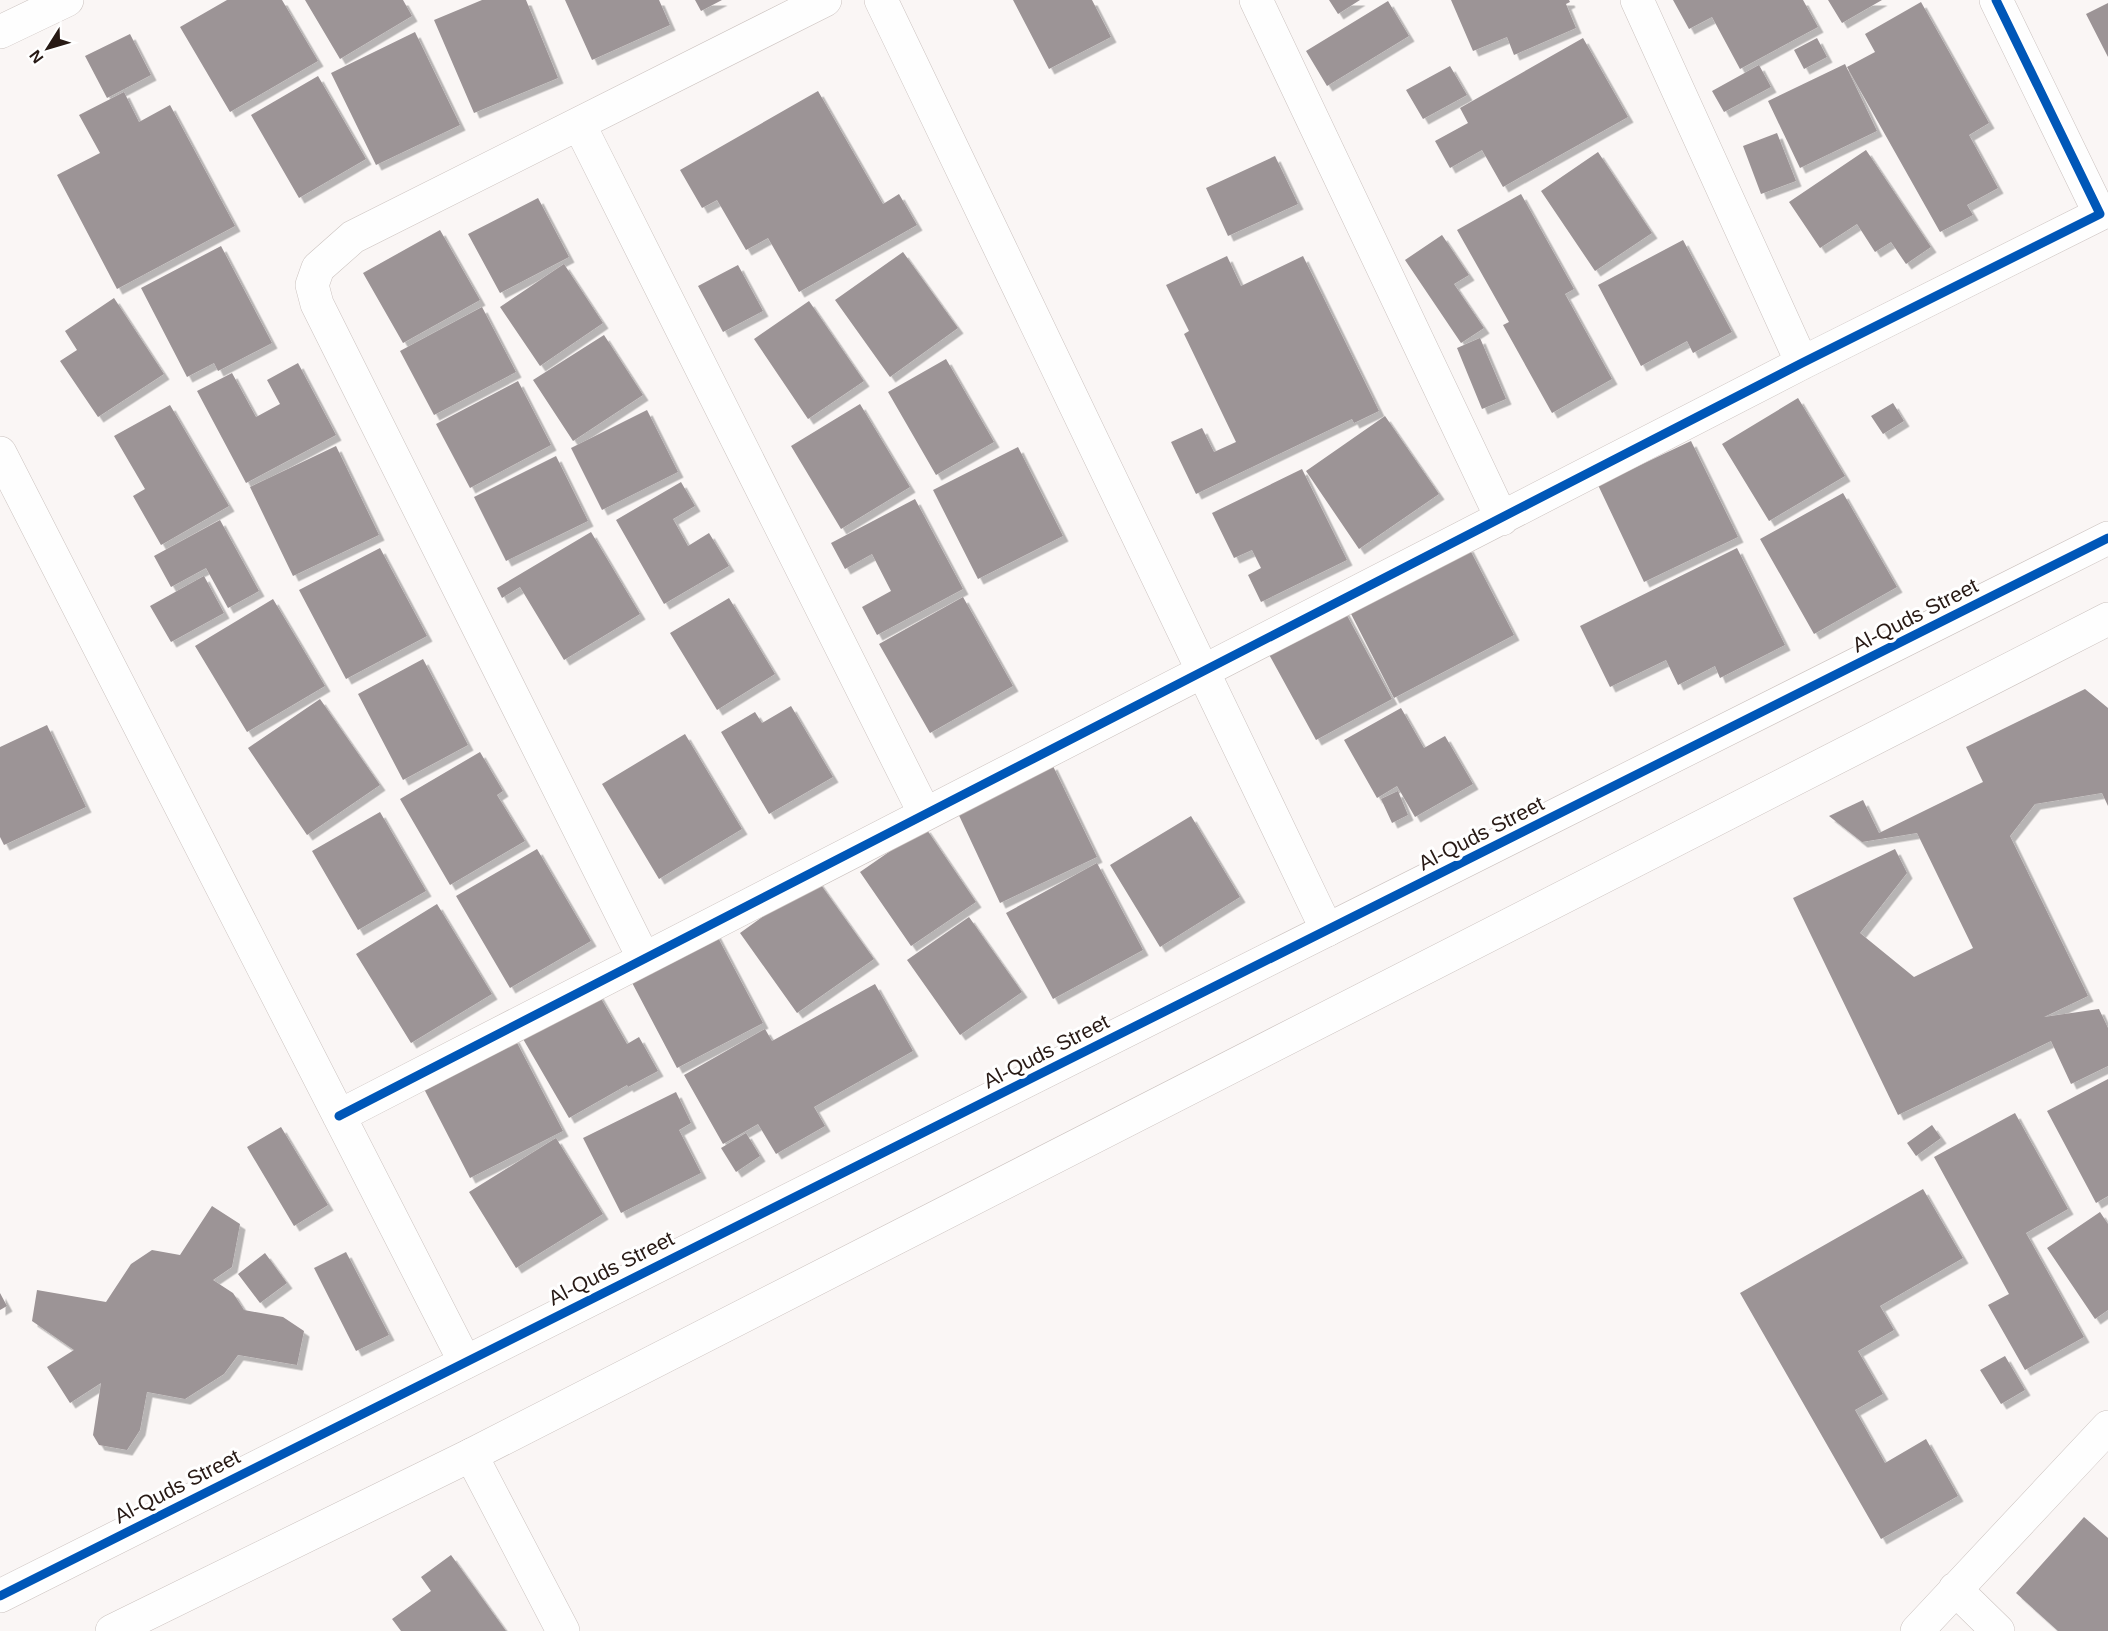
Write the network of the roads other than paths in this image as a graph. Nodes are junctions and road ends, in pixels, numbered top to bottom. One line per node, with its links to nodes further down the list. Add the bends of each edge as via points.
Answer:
1 (67, 0): 7 (street)
2 (825, 0): 8 (street)
3 (881, 0): 14 (street)
4 (1256, 0): 11 (street)
5 (1637, 0): 9 (street)
6 (1996, 0): 9 (street, via 2100,213)
7 (0, 32)
8 (579, 124): 15 (street); 17 (street, via 353,237 318,268 312,285 316,304)
9 (1802, 363): 11 (street)
10 (0, 453): 18 (street)
11 (1502, 519): 14 (street)
12 (2108, 538): 16 (street, Al-Quds Street)
13 (2108, 619): 21 (street)
14 (1203, 671): 15 (street); 16 (street)
15 (925, 814): 17 (street)
16 (1327, 930): 19 (street, Al-Quds Street)
17 (644, 959): 18 (street)
18 (339, 1116): 19 (street)
19 (465, 1362): 23 (street, Al-Quds Street)
20 (2108, 1427): 22 (street)
21 (471, 1455): 24 (street); 25 (street)
22 (1955, 1589): 26 (street); 27 (street)
23 (0, 1596)
24 (112, 1631)
25 (562, 1631)
26 (1917, 1631)
27 (1998, 1631)

